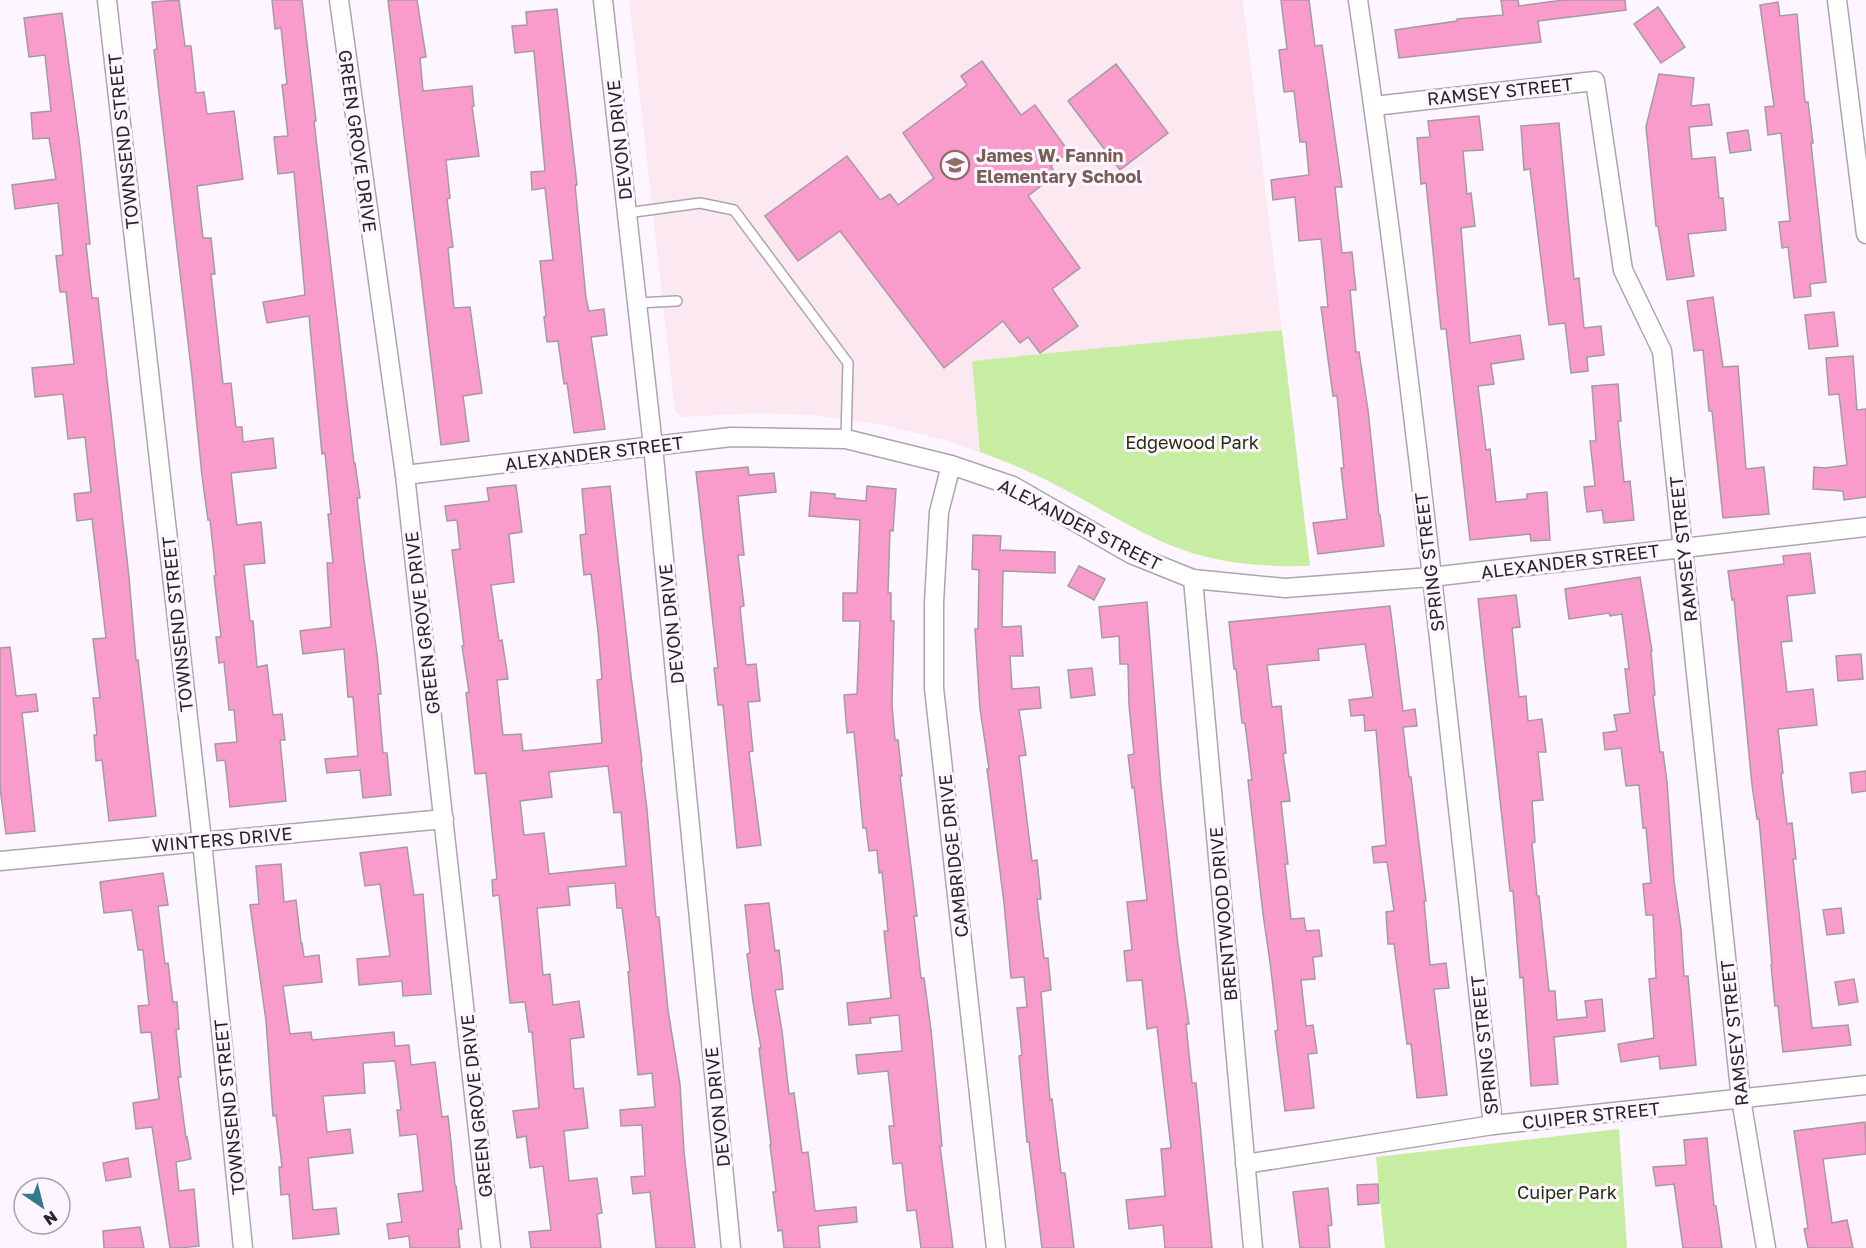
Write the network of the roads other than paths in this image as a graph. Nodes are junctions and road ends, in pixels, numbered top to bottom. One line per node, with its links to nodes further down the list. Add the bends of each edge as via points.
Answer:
1 (107, 0): 20 (street, TOWNSEND STREET)
2 (339, 0): 14 (street, GREEN GROVE DRIVE)
3 (603, 0): 7 (street, DEVON DRIVE)
4 (1358, 0): 6 (street, SPRING STREET)
5 (1837, 0): 8 (street)
6 (1374, 106): 16 (street, RAMSEY STREET, via 1595,81 1623,270 1662,351); 17 (street, SPRING STREET)
7 (627, 213): 10 (street, DEVON DRIVE); 11 (lane, via 700,203 734,210 849,363)
8 (1866, 234)
9 (677, 301): 10 (lane)
10 (637, 303): 12 (street, DEVON DRIVE)
11 (846, 439): 12 (street, ALEXANDER STREET, via 731,437); 13 (street, ALEXANDER STREET)
12 (653, 446): 14 (street, ALEXANDER STREET); 28 (street, DEVON DRIVE)
13 (951, 465): 18 (street, ALEXANDER STREET, via 1013,486 1131,554); 29 (street, CAMBRIDGE DRIVE, via 939,512 934,688)
14 (405, 475): 19 (street, GREEN GROVE DRIVE)
15 (1866, 527): 16 (street, ALEXANDER STREET)
16 (1683, 547): 17 (street, ALEXANDER STREET); 23 (street, RAMSEY STREET)
17 (1431, 577): 18 (street, ALEXANDER STREET, via 1285,588); 24 (street, SPRING STREET)
18 (1193, 579): 25 (street, BRENTWOOD DRIVE)
19 (444, 819): 20 (street, WINTERS DRIVE); 27 (street, GREEN GROVE DRIVE)
20 (202, 841): 21 (street, WINTERS DRIVE); 26 (street, TOWNSEND STREET)
21 (0, 861)
22 (1866, 1085): 23 (street, CUIPER STREET)
23 (1741, 1099): 24 (street, CUIPER STREET); 31 (street, RAMSEY STREET)
24 (1493, 1125): 25 (street, CUIPER STREET)
25 (1245, 1164): 30 (street, BRENTWOOD DRIVE)
26 (243, 1248)
27 (491, 1248)
28 (731, 1248)
29 (996, 1248)
30 (1253, 1248)
31 (1766, 1248)

